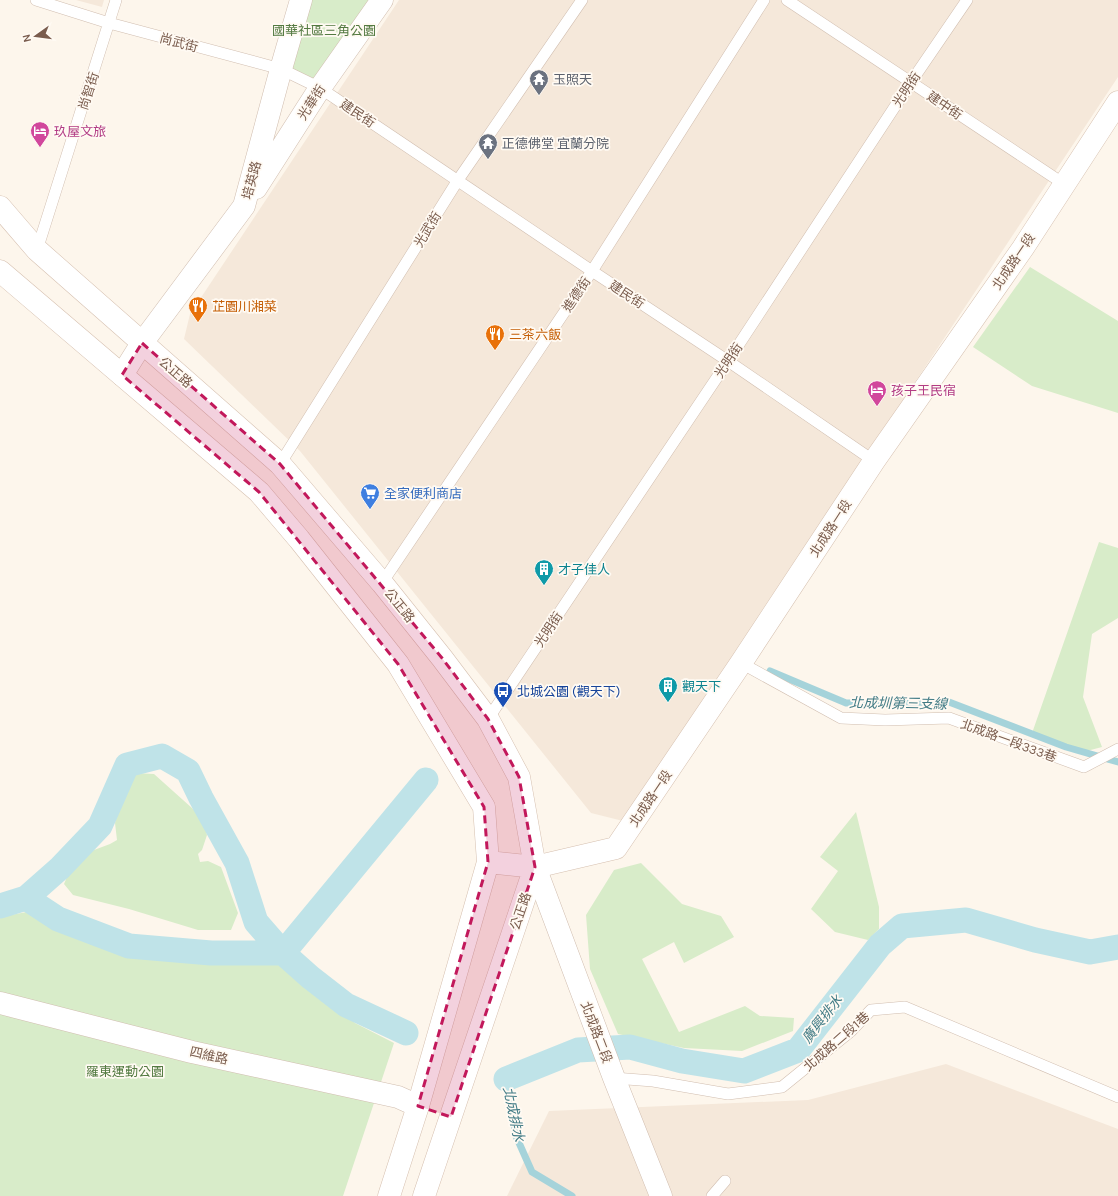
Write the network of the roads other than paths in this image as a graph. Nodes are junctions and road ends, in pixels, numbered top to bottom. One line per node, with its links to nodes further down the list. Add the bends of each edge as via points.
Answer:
1 (36, 0): 9 (lane, 尚武街)
2 (116, 0): 9 (lane, 尚智街)
3 (301, 0): 10 (street, 培英路)
4 (382, 0): 12 (street, 光華街)
5 (582, 0): 14 (lane, 光武街)
6 (764, 0): 20 (lane, 進德街)
7 (787, 0): 11 (lane, 建中街)
8 (966, 0): 11 (lane, 光明街)
9 (109, 23): 10 (lane, 尚武街); 18 (lane, 尚智街)
10 (281, 69): 12 (lane, 尚武街); 16 (street, 培英路)
11 (911, 82): 15 (lane, 建中街); 22 (lane, 光明街)
12 (320, 88): 14 (lane, 建民街); 16 (street, 光華街)
13 (1118, 102): 15 (street, 北成路一段)
14 (458, 180): 20 (lane, 建民街); 25 (lane, 光武街)
15 (1064, 184): 24 (street, 北成路一段, via 1023,248)
16 (244, 206): 21 (street, 培英路)
17 (0, 207): 18 (street, 公正路)
18 (37, 250): 21 (street, 公正路)
19 (0, 271): 23 (street)
20 (592, 271): 22 (lane, 建民街); 26 (lane, 進德街)
21 (142, 343): 23 (street, 培英路); 25 (street, 公正路)
22 (728, 361): 24 (lane, 建民街); 28 (lane, 光明街)
23 (122, 375): 30 (street, via 259,492 398,664 484,807)
24 (874, 461): 27 (street, 北成路一段)
25 (280, 464): 26 (street, 公正路)
26 (382, 583): 28 (street, 公正路)
27 (741, 663): 29 (lane, 北成路一段333巷, via 841,718 950,718 1084,767); 31 (street, 北成路一段, via 616,848)
28 (488, 719): 31 (street, 公正路, via 519,777)
29 (1118, 749)
30 (488, 862): 31 (street, 北成路一段); 35 (street)
31 (535, 867): 33 (street, 北成路二段); 36 (street, 公正路)
32 (0, 1003): 35 (street, 四維路, via 192,1052 398,1097)
33 (612, 1071): 34 (lane, 北成路二段1巷, via 728,1094 782,1087 852,1031 871,1010 905,1007); 40 (street, 北成路二段)
34 (1118, 1097)
35 (418, 1106): 36 (street); 38 (street)
36 (451, 1117): 39 (street, 公正路)
37 (726, 1180): 41 (lane)
38 (389, 1196)
39 (424, 1196)
40 (661, 1196)
41 (712, 1196)

